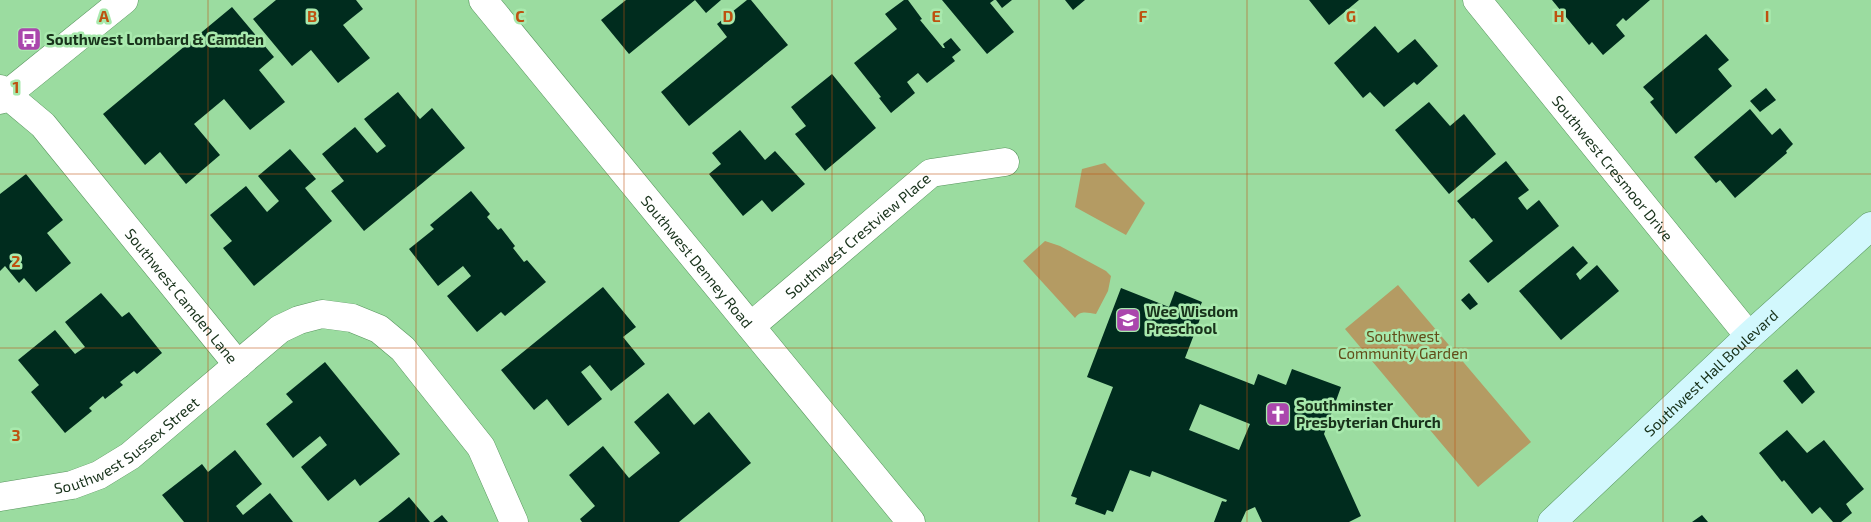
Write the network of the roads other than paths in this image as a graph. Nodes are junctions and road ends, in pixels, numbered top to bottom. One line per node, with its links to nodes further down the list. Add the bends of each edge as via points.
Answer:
1 (124, 0): 4 (street)
2 (483, 0): 7 (street, Southwest Denney Road)
3 (1477, 0): 8 (street, Southwest Cresmoor Drive)
4 (2, 95): 9 (street, Southwest Camden Lane, via 43,125)
5 (1005, 162): 7 (street, Southwest Crestview Place, via 931,173)
6 (1871, 226): 8 (main road, Southwest Hall Boulevard)
7 (750, 326): 11 (street, Southwest Denney Road)
8 (1749, 336): 13 (main road, Southwest Hall Boulevard)
9 (238, 365): 10 (street, Southwest Sussex Street, via 130,456 98,475 72,485); 12 (street, Southwest Camden Lane, via 280,329 322,314 352,318 379,329 403,348 481,447)
10 (0, 497)
11 (908, 521)
12 (514, 522)
13 (1552, 522)

